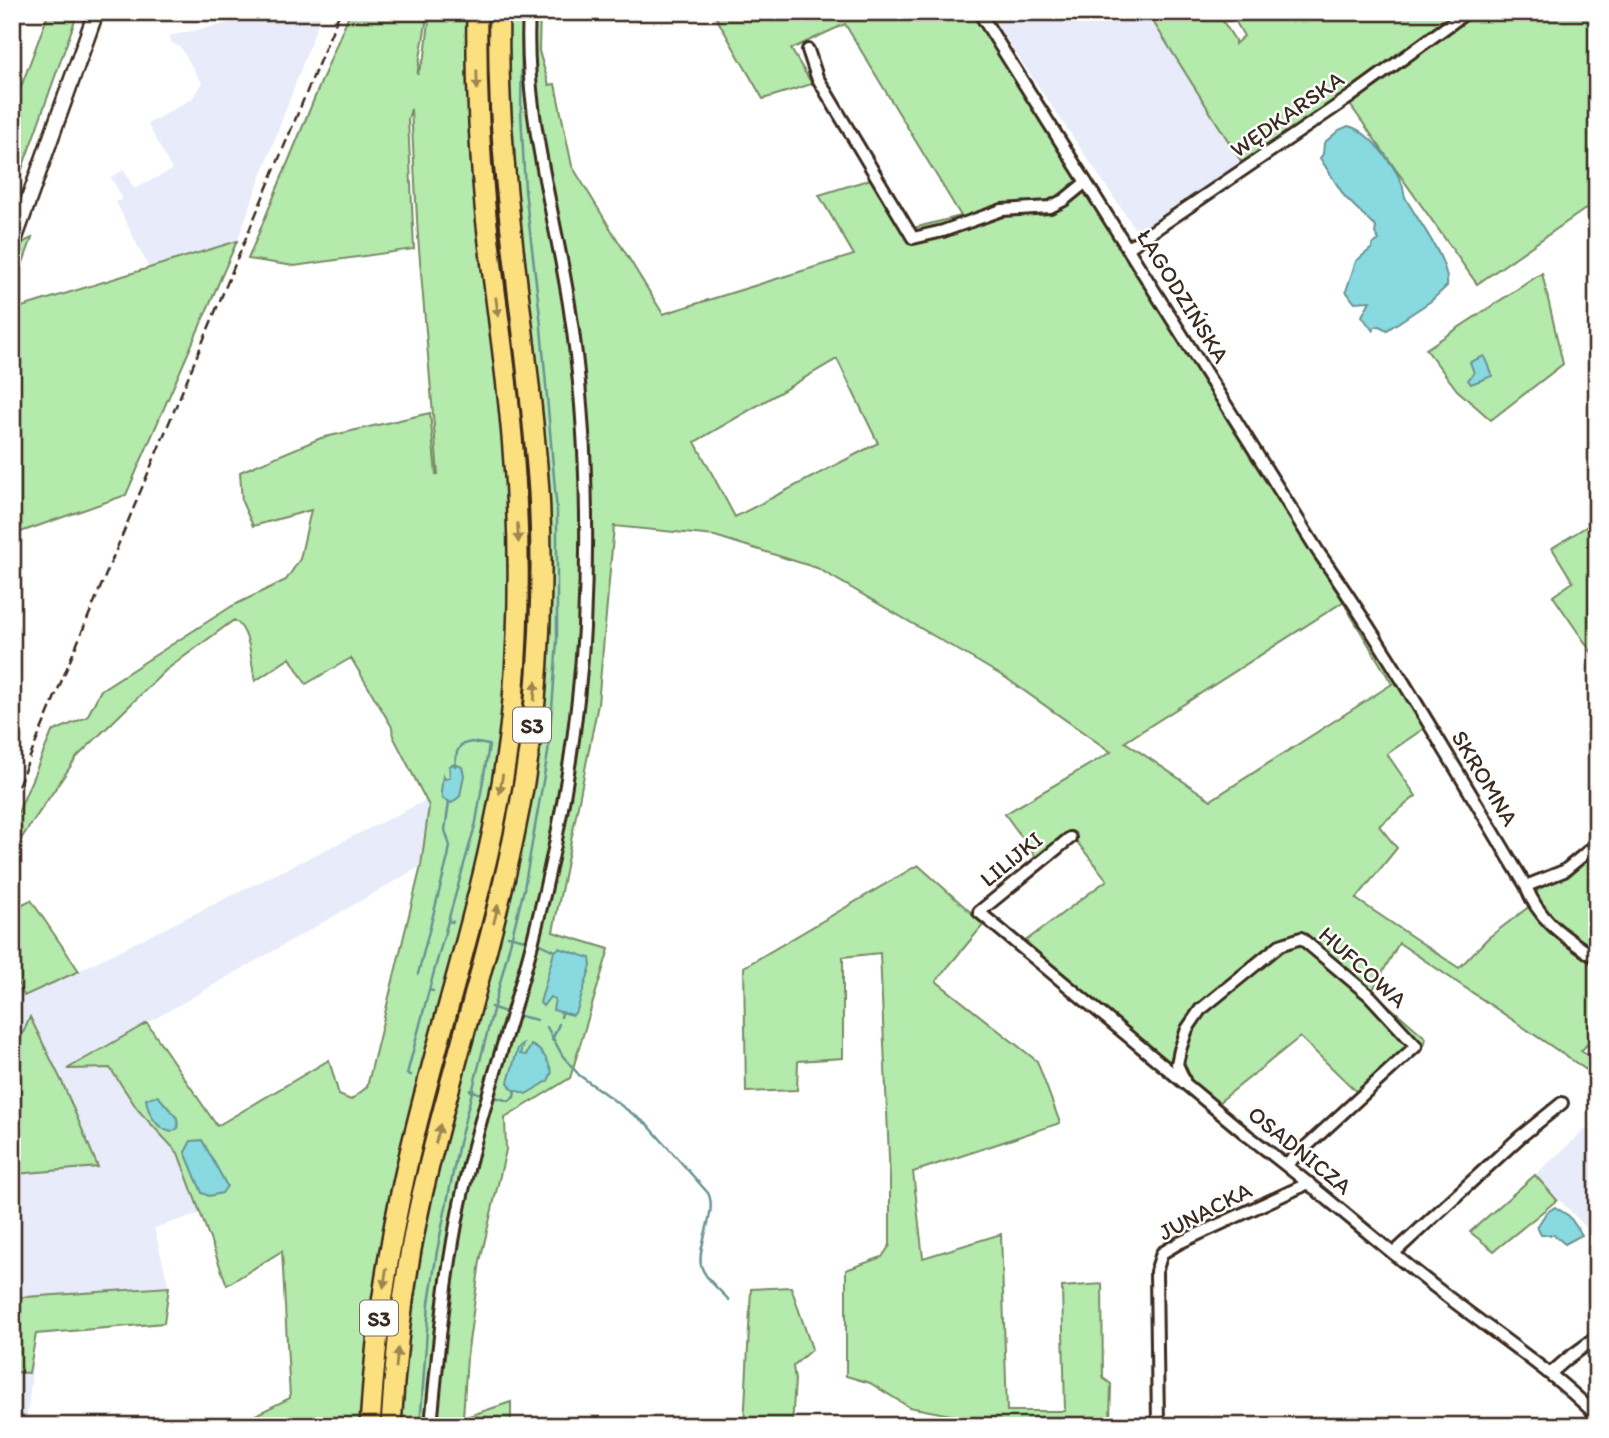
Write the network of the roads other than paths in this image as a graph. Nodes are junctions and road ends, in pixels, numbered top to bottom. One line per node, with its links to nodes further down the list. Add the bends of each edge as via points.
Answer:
1 (96, 12): 9 (main road)
2 (477, 12): 25 (highway, S3, one-way to 25, via 479,138 517,496 519,598 512,703 484,870 406,1167 391,1242 377,1330)
3 (499, 12): 26 (highway, S3, one-way to 3, via 413,1243 427,1172 508,864 527,764 539,653 539,494 501,136)
4 (529, 12): 27 (street, via 537,132 561,251 578,375 586,487 583,628 569,761 547,884 486,1096 447,1271)
5 (979, 12): 8 (street, ŁAGODZIŃSKA)
6 (1467, 12): 10 (street, WĘDKARSKA)
7 (808, 50): 8 (street, via 817,77 913,238 1002,210 1050,207)
8 (1086, 182): 10 (street, ŁAGODZIŃSKA)
9 (12, 246)
10 (1128, 248): 11 (street, ŁAGODZIŃSKA)
11 (1353, 602): 14 (street, SKROMNA)
12 (1070, 838): 15 (street, LILIJKI)
13 (1597, 844): 14 (street, via 1564,871)
14 (1526, 886): 16 (street, SKROMNA, via 1532,903 1551,928)
15 (979, 912): 17 (street, OSADNICZA)
16 (1597, 959)
17 (1185, 1083): 19 (street, OSADNICZA); 19 (street, HUFCOWA, via 1177,1064 1187,1029 1200,1010 1280,945 1301,938 1370,996 1416,1046)
18 (1562, 1103): 21 (street)
19 (1286, 1165): 20 (street, OSADNICZA)
20 (1309, 1183): 21 (street, OSADNICZA); 28 (street, JUNACKA, via 1163,1253 1156,1272)
21 (1394, 1253): 23 (street, OSADNICZA)
22 (1597, 1337): 23 (street)
23 (1551, 1374): 24 (street, OSADNICZA)
24 (1597, 1416)
25 (370, 1426)
26 (391, 1426)
27 (431, 1426)
28 (1158, 1426)

